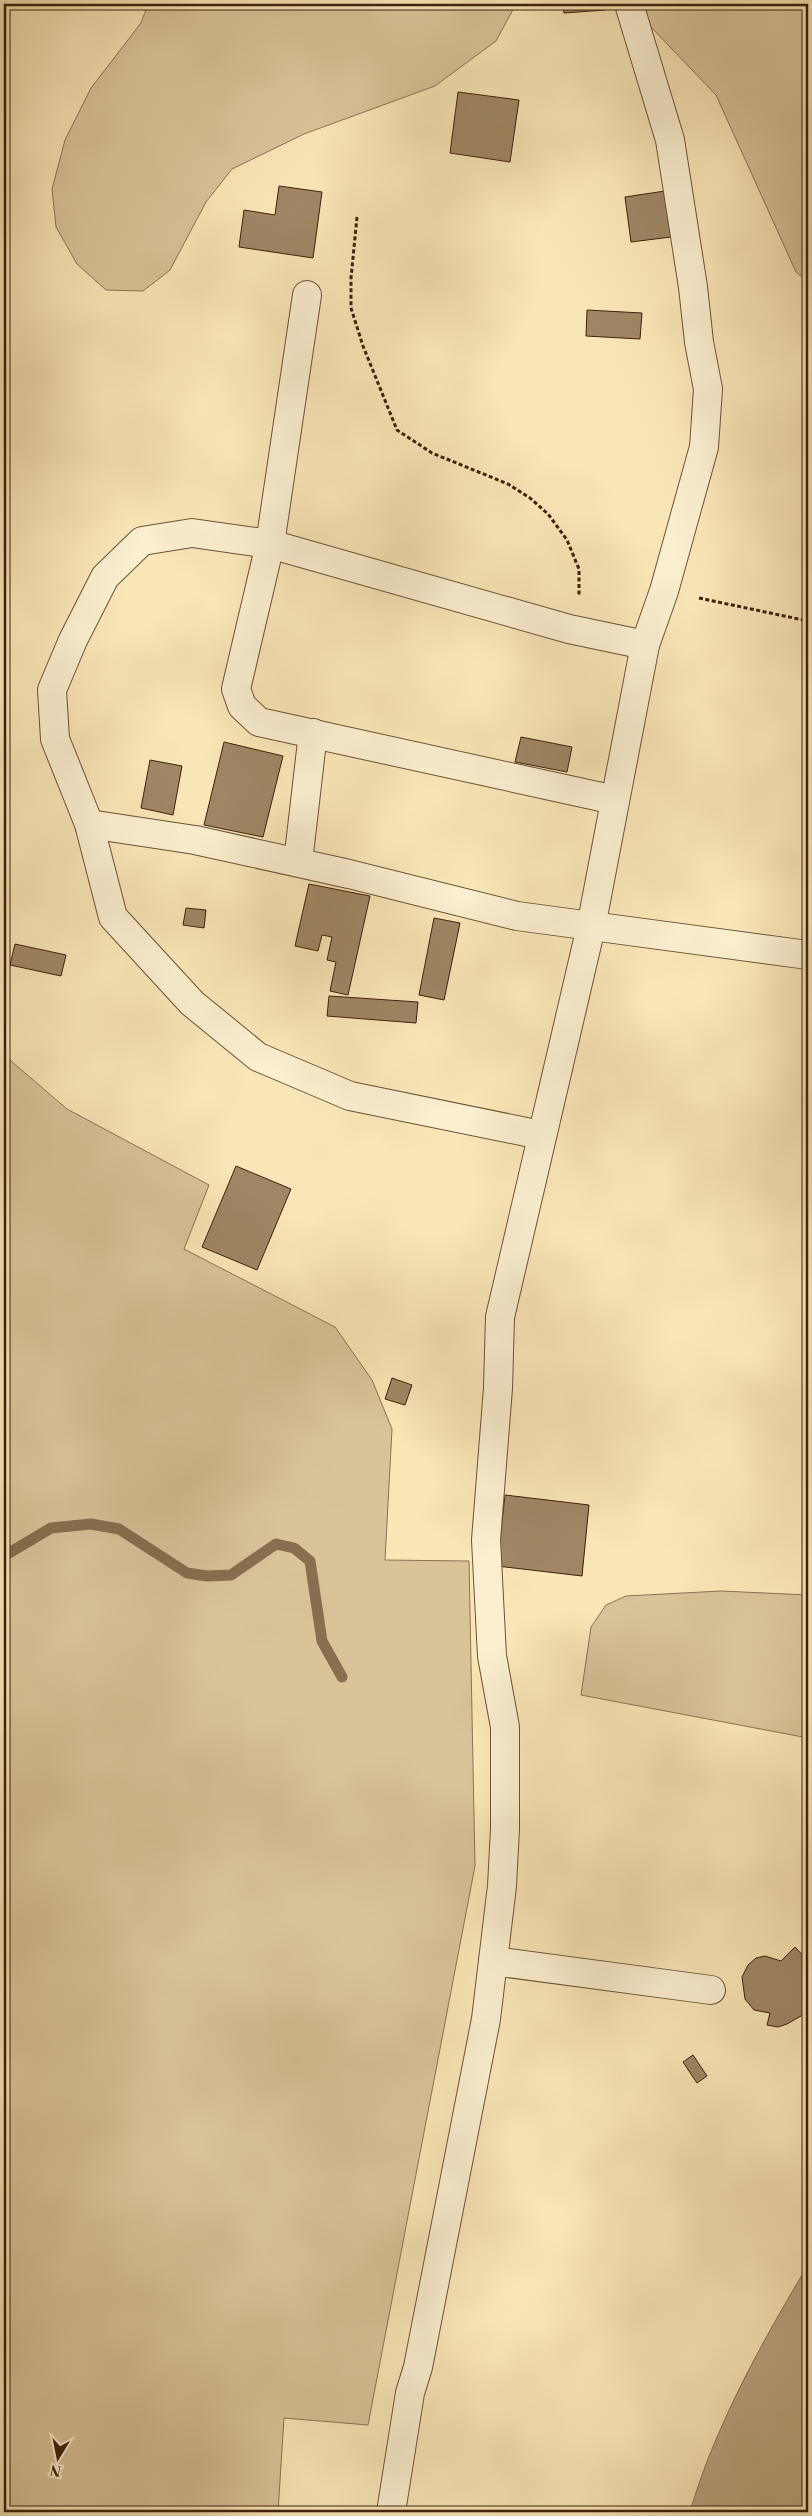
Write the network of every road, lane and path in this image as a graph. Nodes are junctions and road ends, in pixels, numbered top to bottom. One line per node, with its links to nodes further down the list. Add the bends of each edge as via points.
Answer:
1 (629, 4): 5 (street, via 670,140 708,389 704,447)
2 (357, 217): 7 (path, via 351,308 398,430 432,453 508,484 548,514 568,540 579,569 579,599)
3 (307, 295): 4 (street)
4 (270, 544): 7 (street); 9 (street, via 236,689 242,706 259,722); 11 (street, via 192,533 142,541 105,577 52,690 55,739)
5 (664, 591): 6 (path); 8 (street)
6 (808, 620)
7 (569, 629): 8 (street)
8 (645, 645): 10 (street)
9 (313, 733): 10 (street); 12 (street)
10 (615, 800): 13 (street)
11 (89, 824): 12 (street, via 195,840); 15 (street, via 112,917 192,1003 258,1057 350,1096)
12 (298, 862): 13 (street, via 516,916)
13 (591, 927): 14 (street); 15 (street)
14 (808, 955)
15 (541, 1135): 16 (street, via 500,1317 486,1540 492,1656 506,1727 502,1886)
16 (493, 1961): 17 (street); 18 (street, via 486,2019 463,2139 418,2367 410,2393)
17 (710, 1990)
18 (392, 2512)

